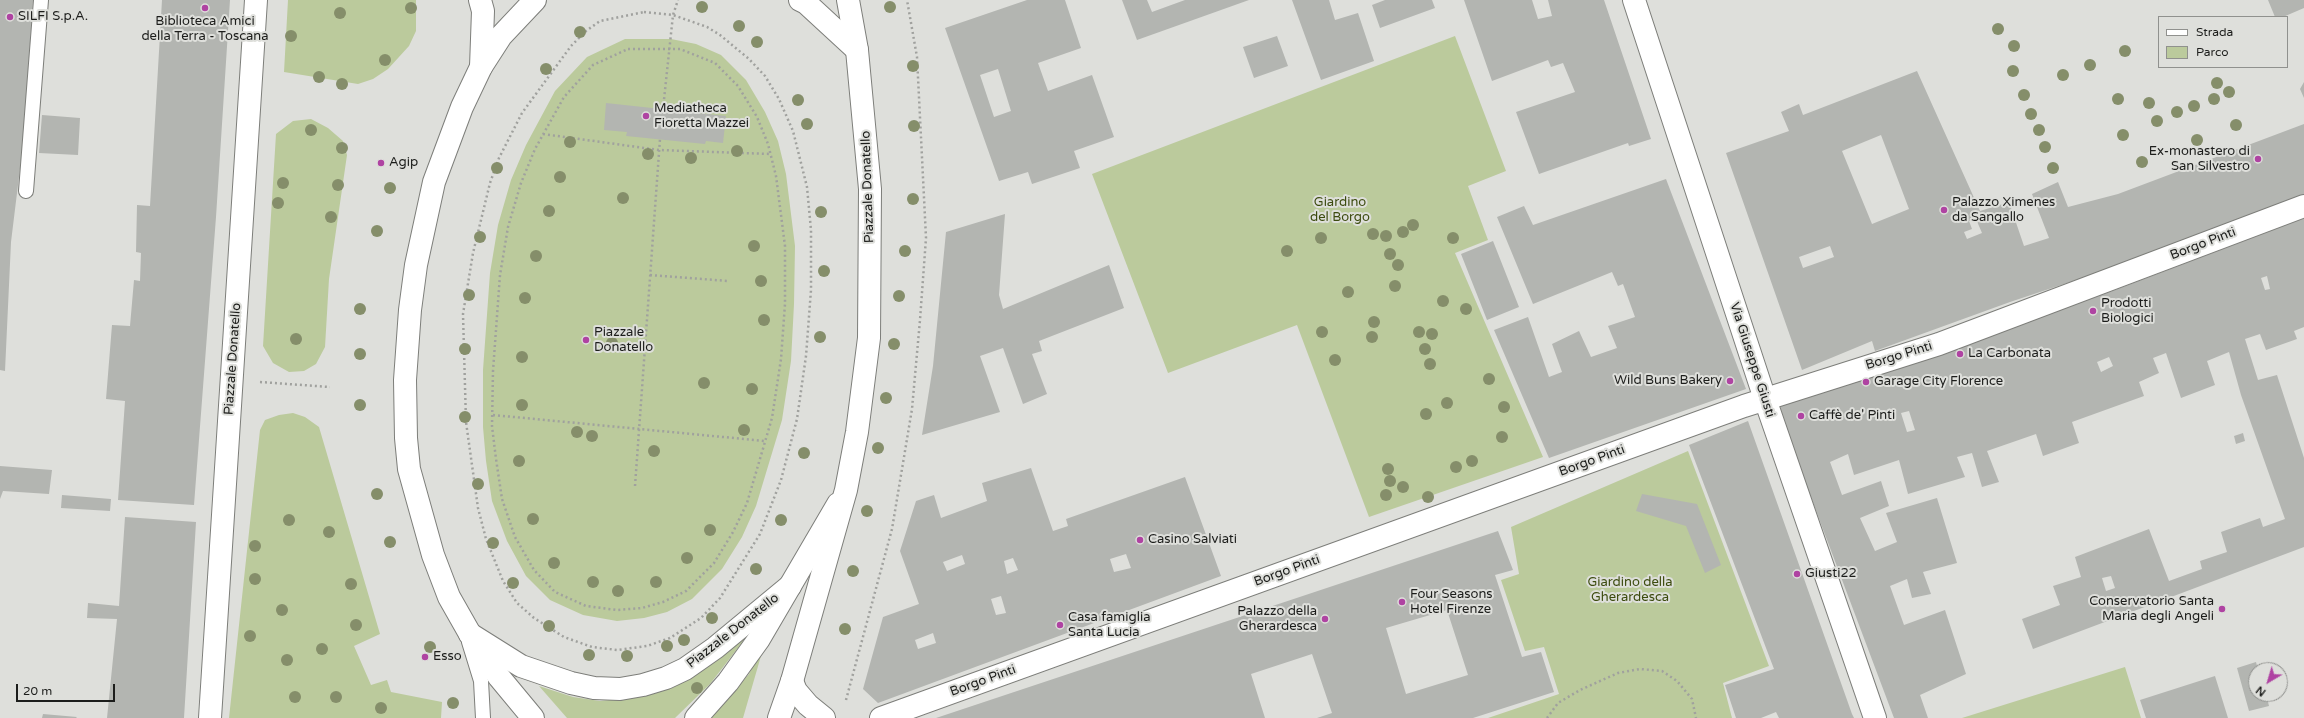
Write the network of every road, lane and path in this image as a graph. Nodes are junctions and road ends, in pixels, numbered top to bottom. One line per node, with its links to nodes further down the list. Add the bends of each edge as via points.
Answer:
1 (41, 0): 19 (lane)
2 (256, 0): 35 (street, Piazzale Donatello)
3 (480, 0): 13 (street, Piazzale Donatello, via 483,11)
4 (678, 0): 10 (path)
5 (848, 0): 12 (street, Piazzale Donatello)
6 (907, 0): 34 (path, via 917,57 925,230 920,320 912,409 892,528)
7 (1634, 0): 25 (street, Via Giuseppe Giusti)
8 (535, 1): 13 (street, Piazzale Donatello, via 502,36)
9 (803, 1): 12 (street)
10 (674, 15): 10 (path, via 707,27 735,45 749,58 765,76 779,99 793,131 807,187 811,230 811,290 806,356 797,419 781,480 760,534 738,573 720,598 687,628 670,638 647,646 617,650 592,647 564,637 534,618 517,603 503,582 486,539 478,508 466,422 463,314 473,253 490,183 510,135 537,90 570,46 600,22 644,12); 11 (path)
11 (670, 48): 14 (path); 15 (path, via 628,49 593,65 564,97); 18 (path, via 680,49 715,63 738,86 757,117)
12 (857, 50): 30 (street, Piazzale Donatello, via 870,189 869,338 857,432)
13 (481, 66): 32 (street, Piazzale Donatello, via 446,148 427,211 414,280 406,380 409,469 433,555 449,597)
14 (663, 109)
15 (543, 134): 17 (path); 26 (path, via 521,183 508,227 495,323)
16 (660, 139): 17 (path)
17 (659, 150): 18 (path); 21 (path)
18 (771, 154): 28 (path, via 785,246 785,304 781,359 772,418)
19 (26, 191)
20 (2304, 206): 25 (street, Borgo Pinti, via 1939,344)
21 (650, 275): 22 (path); 27 (path)
22 (728, 281)
23 (256, 382): 24 (path)
24 (330, 387)
25 (1765, 399): 41 (street, Borgo Pinti); 44 (street, Via Giuseppe Giusti)
26 (493, 415): 27 (path); 28 (path, via 502,499 516,537 534,570 555,592 586,606 617,610 642,608 663,602 686,590 714,563 747,503)
27 (640, 430): 28 (path); 29 (path)
28 (765, 441)
29 (635, 486)
30 (846, 490): 31 (street, Piazzale Donatello); 33 (street, Piazzale Donatello)
31 (792, 584): 32 (street, Piazzale Donatello, via 685,669 666,678 620,689 594,688 571,683 521,666); 38 (street, Piazzale Donatello, via 759,639 728,682)
32 (465, 625): 36 (lane, Piazzale Donatello, via 481,681); 37 (street, Piazzale Donatello, via 499,677)
33 (792, 681): 39 (street, Piazzale Donatello); 40 (street, via 796,691 808,705)
34 (846, 703)
35 (210, 718)
36 (483, 718)
37 (533, 718)
38 (696, 718)
39 (779, 718)
40 (824, 718)
41 (881, 718)
42 (1547, 718): 43 (path, via 1558,703 1580,690 1618,673 1640,669 1662,671 1676,681 1692,699)
43 (1696, 718)
44 (1875, 718)

